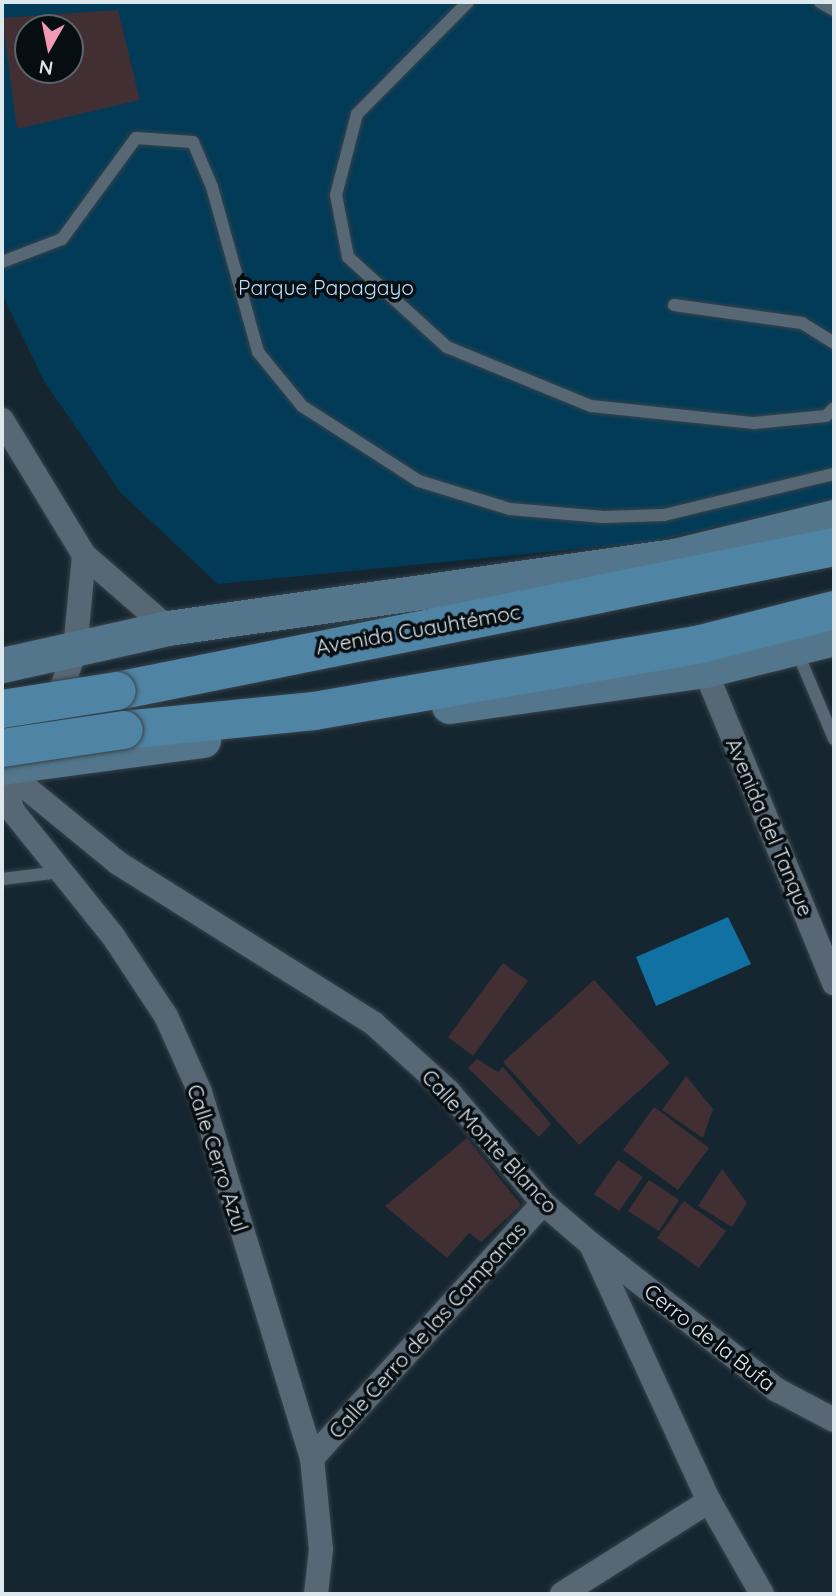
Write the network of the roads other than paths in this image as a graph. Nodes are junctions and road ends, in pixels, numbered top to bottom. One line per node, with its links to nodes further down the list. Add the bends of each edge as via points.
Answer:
1 (468, 2): 7 (lane, via 357,114 336,195 348,257 447,347 590,406 754,423 826,416)
2 (820, 2): 3 (lane)
3 (834, 10)
4 (2, 262): 9 (lane, via 62,239 136,138 192,142 223,221 258,352 302,406 419,481 510,509 604,517 664,515)
5 (674, 305): 6 (lane, via 802,323)
6 (834, 343)
7 (834, 408)
8 (2, 420): 12 (street)
9 (834, 474)
10 (834, 517): 14 (street, via 674,556)
11 (834, 547): 20 (main road, Avenida Cuauhtémoc, bridge, via 117,691)
12 (84, 555): 14 (street); 17 (street)
13 (834, 610): 22 (main road, bridge, via 697,645 328,709)
14 (168, 628): 17 (street)
15 (834, 638): 16 (street)
16 (796, 647): 19 (street); 21 (lane)
17 (75, 650): 18 (street); 23 (street, via 52,718)
18 (2, 665)
19 (705, 670): 23 (street); 26 (street, Avenida del Tanque)
20 (2, 709)
21 (834, 739)
22 (2, 748)
23 (2, 768): 24 (street, Calle Cerro Azul, via 12,810); 27 (street, Calle Monte Blanco, via 107,856 373,1023 448,1091)
24 (62, 872): 25 (lane); 30 (street, Calle Cerro Azul, via 166,1016 200,1092)
25 (2, 879)
26 (834, 983)
27 (543, 1203): 28 (street, Calle Monte Blanco); 30 (street, Calle Cerro de las Campanas)
28 (592, 1245): 29 (street, Cerro de la Bufa, via 778,1390); 31 (street, Calle Monte Blanco)
29 (834, 1420)
30 (312, 1458): 32 (street, Calle Cerro Azul, via 321,1549)
31 (709, 1501): 33 (street); 34 (street, Calle Monte Blanco)
32 (316, 1594)
33 (562, 1594)
34 (762, 1594)

